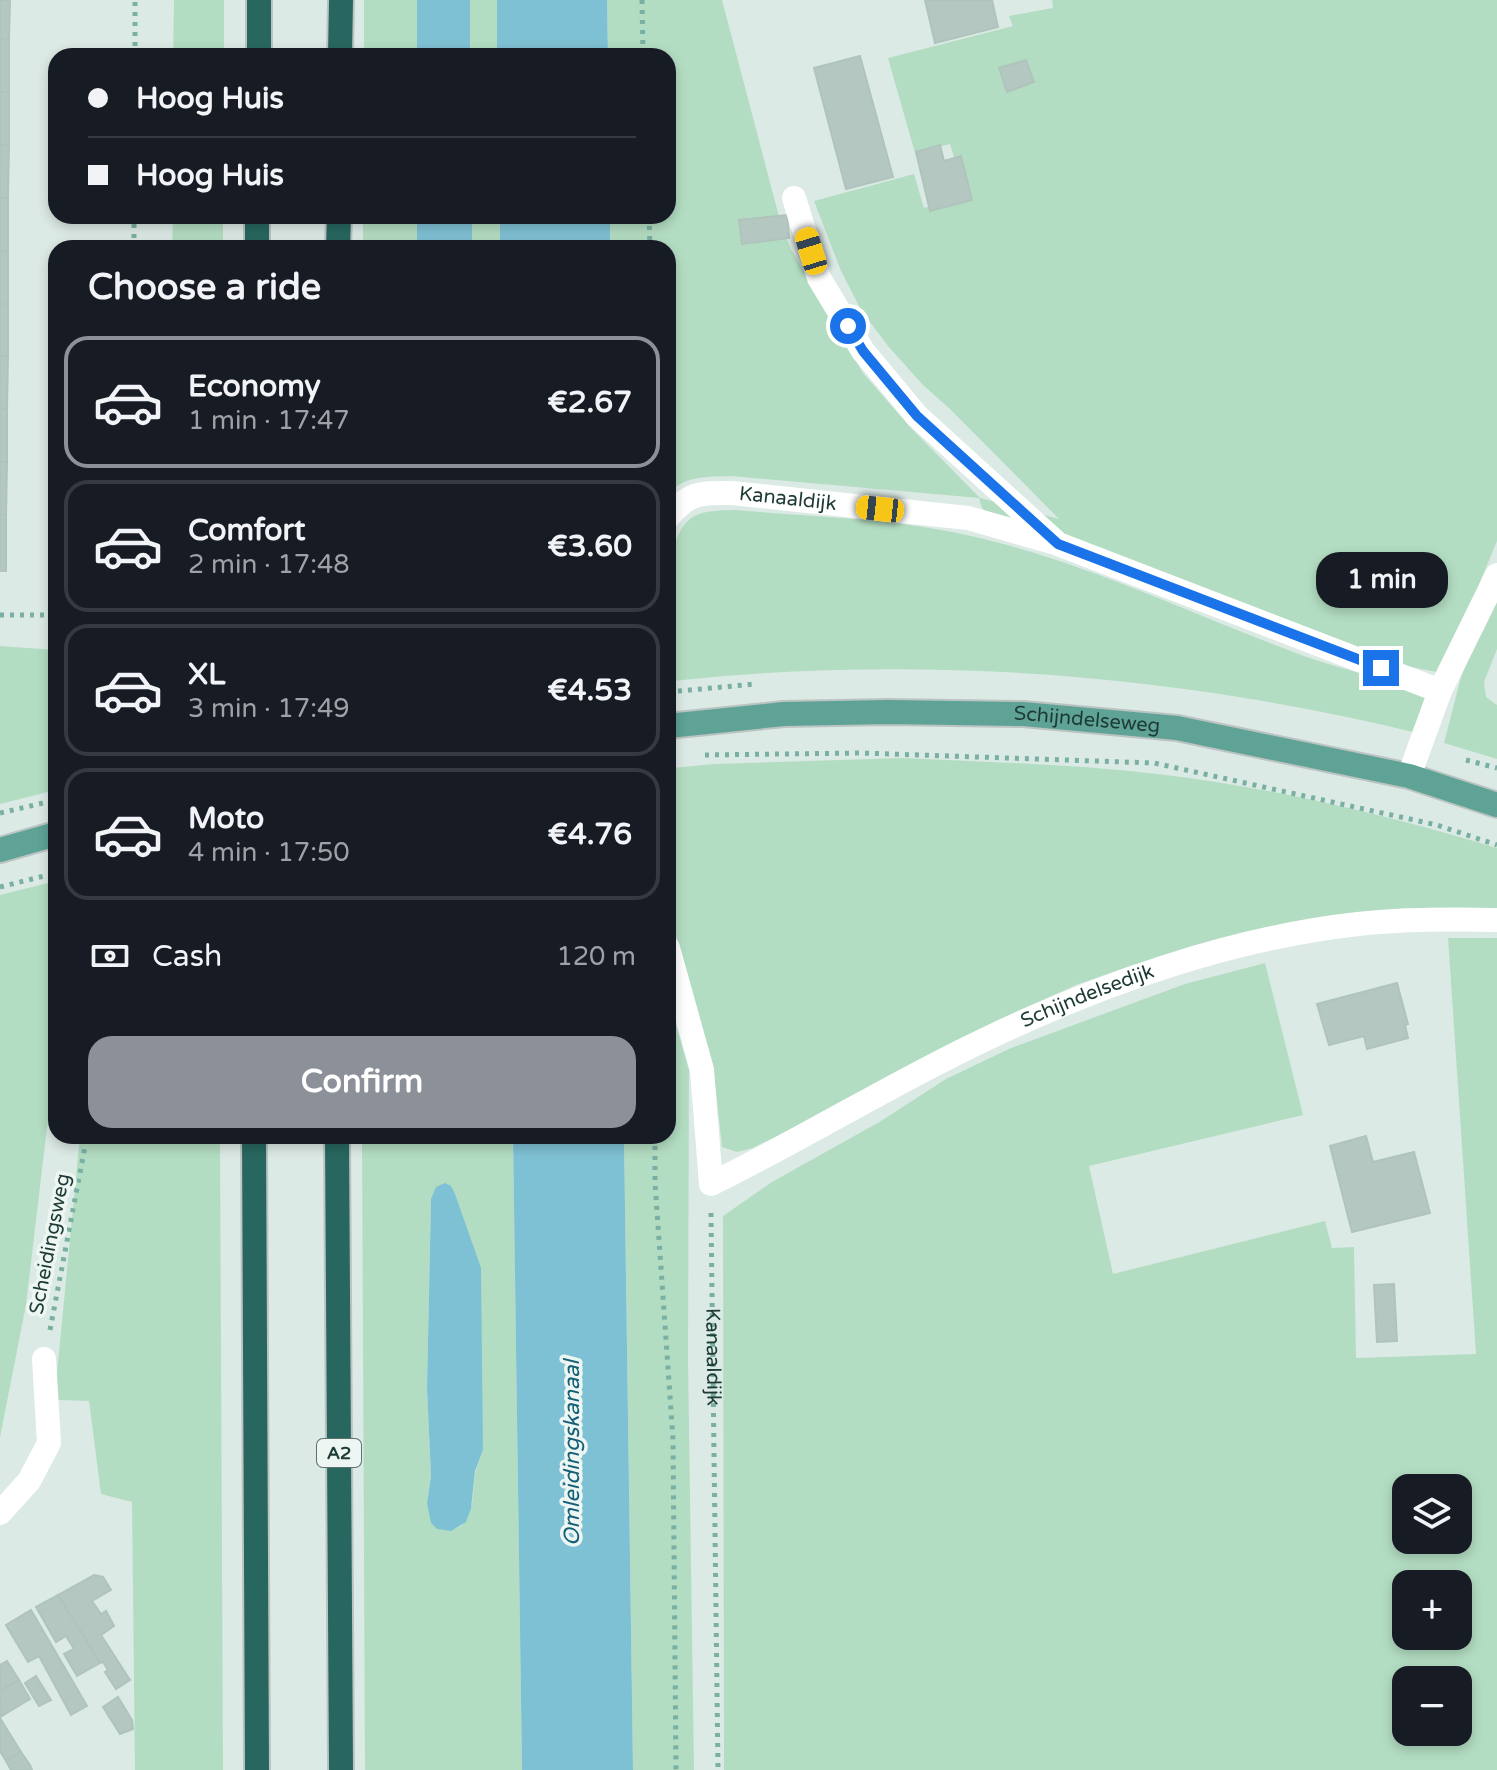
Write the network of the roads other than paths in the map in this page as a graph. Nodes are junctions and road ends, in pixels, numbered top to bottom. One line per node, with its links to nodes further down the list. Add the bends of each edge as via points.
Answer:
1 (259, 0): 3 (highway)
2 (341, 0): 4 (highway)
3 (259, 48)
4 (340, 48)
5 (794, 198): 7 (street, via 819,278 863,351 917,416)
6 (676, 508): 7 (street, Kanaaldijk, via 699,493 732,493 968,518)
7 (1058, 544): 9 (street, Kanaaldijk)
8 (1497, 575): 9 (street)
9 (1440, 691): 11 (street)
10 (676, 725): 11 (main road, Schijndelseweg, via 784,714 1023,714 1177,728)
11 (1409, 776): 12 (main road, Schijndelseweg)
12 (1497, 805)
13 (48, 836): 14 (main road)
14 (0, 850)
15 (1497, 920): 16 (street, Schijndelsedijk, via 1357,924 1252,943 1077,998 984,1040 711,1184 702,1070)
16 (676, 977)
17 (254, 1144): 21 (highway)
18 (337, 1144): 22 (highway, A2)
19 (44, 1359): 20 (street, via 49,1443 29,1481)
20 (0, 1513)
21 (257, 1770)
22 (341, 1770)

